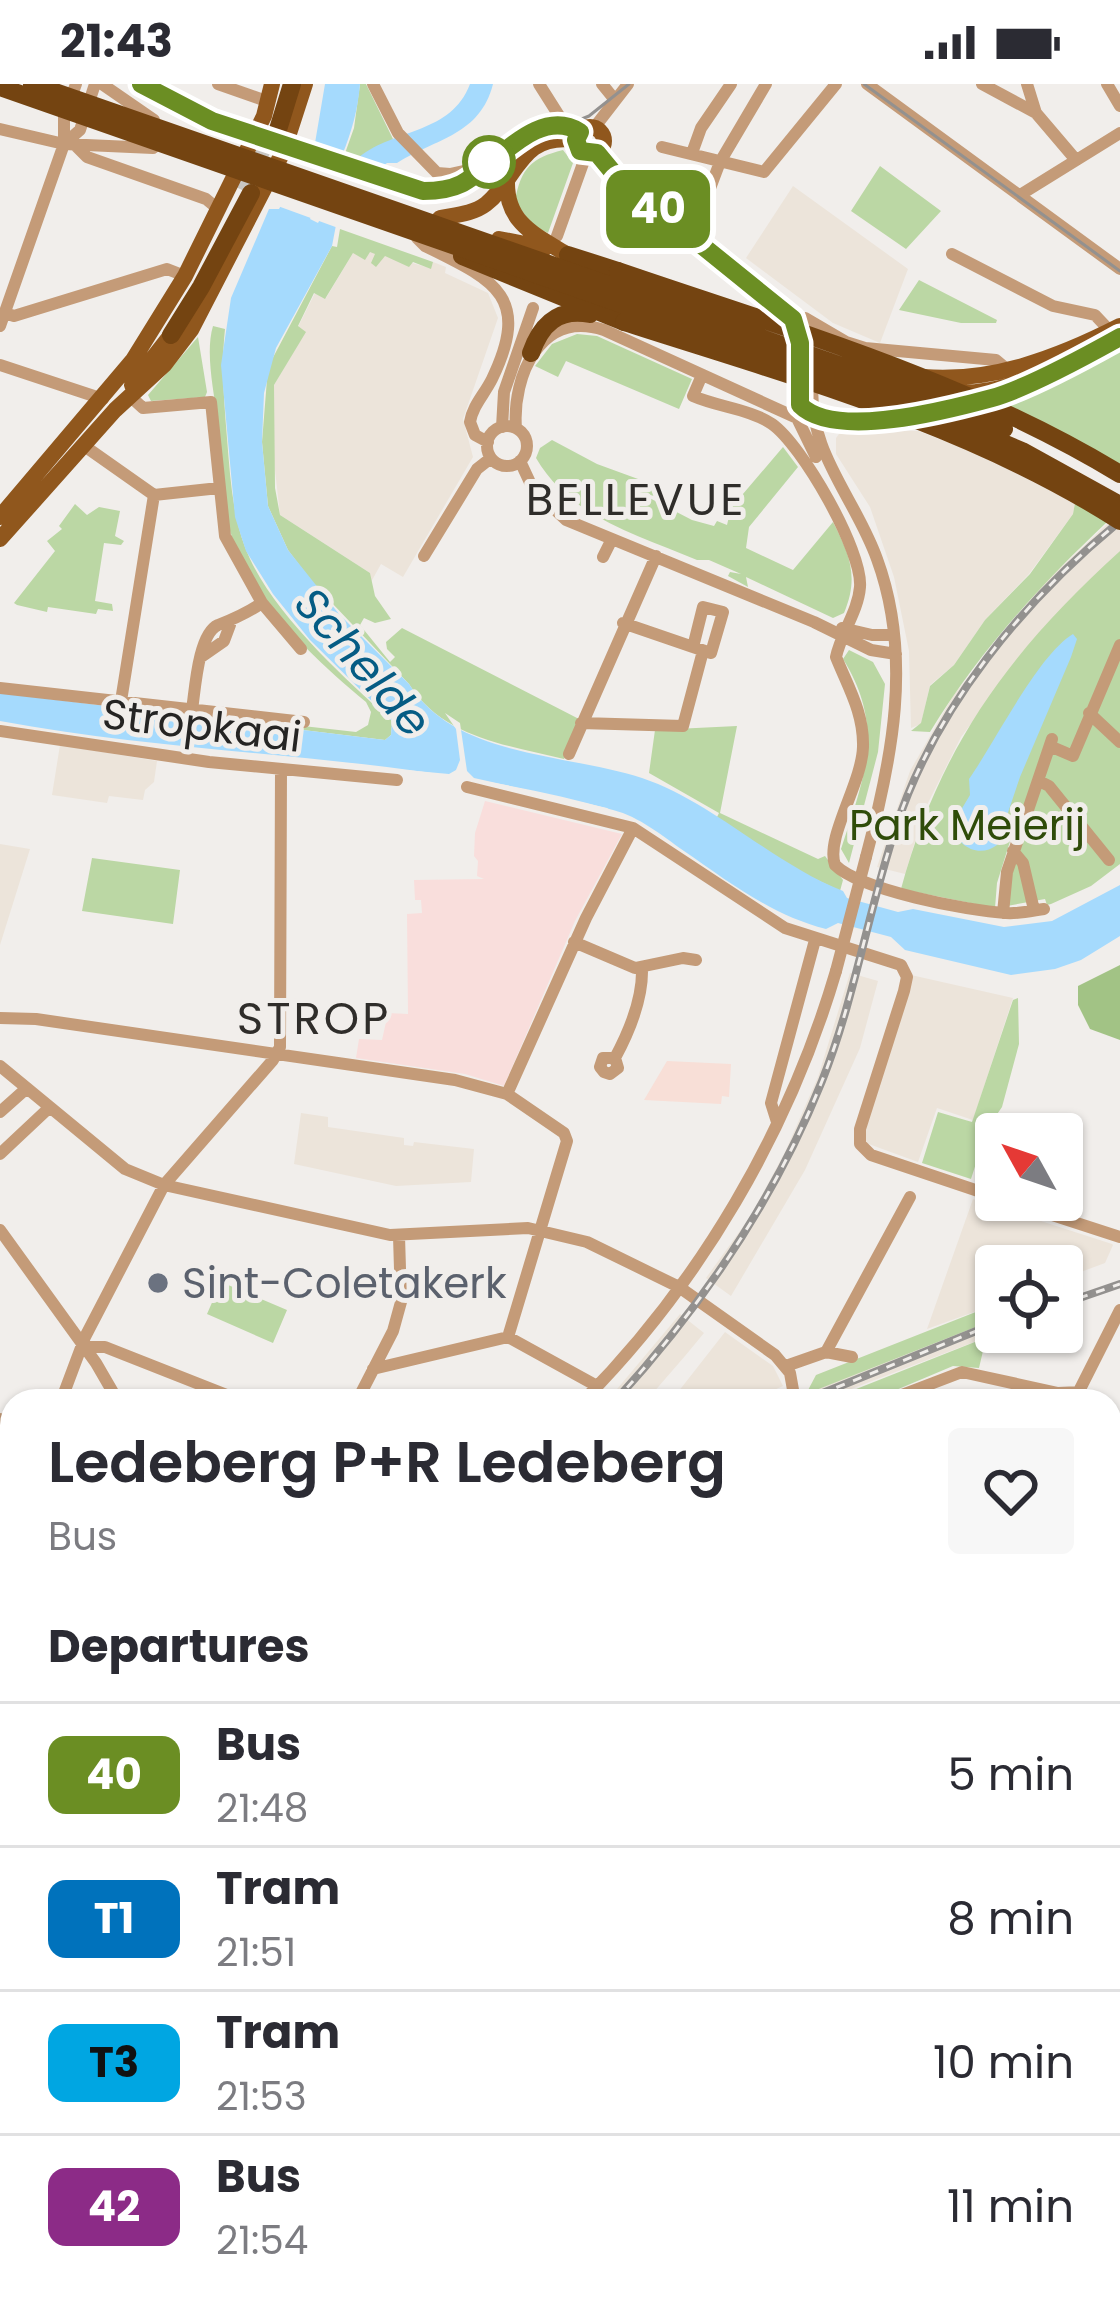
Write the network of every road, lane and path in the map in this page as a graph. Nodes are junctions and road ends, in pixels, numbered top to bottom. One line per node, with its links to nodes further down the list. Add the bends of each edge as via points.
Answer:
1 (32, 84): 73 (highway, bridge, via 914,392)
2 (76, 84): 27 (street, via 64,117)
3 (99, 84): 27 (street); 30 (street, via 159,123)
4 (218, 84): 19 (street)
5 (289, 84): 25 (highway)
6 (305, 84): 33 (main road)
7 (374, 84): 34 (street, via 399,133 430,168 443,175 495,164)
8 (539, 84): 26 (street, via 563,122)
9 (602, 84): 20 (street)
10 (628, 84): 20 (street)
11 (731, 84): 29 (street)
12 (766, 84): 32 (street)
13 (836, 84): 32 (street, via 764,172)
14 (867, 84): 36 (street)
15 (982, 84): 22 (street)
16 (1027, 84): 22 (street)
17 (1107, 84): 21 (street)
18 (0, 87): 75 (highway, bridge, via 925,410)
19 (271, 93): 30 (main road)
20 (615, 100): 26 (street)
21 (1120, 106)
22 (1036, 113): 31 (street)
23 (0, 129): 27 (street)
24 (1120, 133): 31 (street)
25 (273, 134)
26 (587, 141): 34 (main road, via 567,138 530,150); 39 (street); 42 (main road, via 616,176)
27 (70, 144): 35 (street, via 146,146); 37 (street); 49 (street)
28 (662, 147): 29 (street)
29 (692, 153): 32 (street)
30 (245, 154): 33 (main road); 35 (main road)
31 (1076, 160): 36 (street)
32 (720, 162): 42 (street)
33 (285, 165): 35 (main road); 38 (main road, bridge)
34 (509, 175): 38 (main road, via 484,206); 44 (main road, via 506,201 518,222)
35 (255, 186): 37 (main road); 41 (main road, bridge); 52 (highway); 60 (main road, via 202,312)
36 (1021, 195): 45 (street)
37 (218, 209): 46 (main road)
38 (440, 218): 40 (main road)
39 (556, 236)
40 (499, 239): 44 (main road); 53 (main road)
41 (425, 240): 50 (highway); 53 (main road, via 445,239); 67 (street, via 488,278 509,308 504,347 470,422)
42 (697, 240): 48 (main road); 53 (main road, via 793,319)
43 (952, 254): 51 (street)
44 (568, 255): 70 (highway, bridge, via 919,378)
45 (1120, 269)
46 (185, 276): 49 (street, via 167,269); 62 (main road)
47 (532, 308): 65 (street, via 504,392)
48 (805, 318): 53 (main road); 56 (street, via 866,348 997,360)
49 (2, 320)
50 (624, 322): 54 (highway, via 560,314); 77 (highway, bridge, via 912,420)
51 (1117, 331): 56 (main road); 59 (main road)
52 (169, 333): 62 (main road); 66 (main road)
53 (808, 352): 56 (main road, via 928,378); 59 (main road, via 863,377 937,393); 63 (street); 64 (street)
54 (531, 353): 57 (street, via 558,330 591,326); 65 (street)
55 (0, 365): 62 (street)
56 (1009, 370): 59 (street)
57 (702, 375): 58 (street); 61 (street, via 693,396)
58 (717, 382): 61 (street); 63 (street)
59 (996, 393): 64 (street, via 870,420)
60 (132, 398): 62 (main road); 72 (street, via 143,408 211,402)
61 (708, 403): 85 (street, via 779,430 840,520 861,581)
62 (109, 405): 66 (main road)
63 (798, 412): 64 (street); 71 (street)
64 (813, 415): 71 (street)
65 (509, 427): 67 (street); 69 (street, via 527,445)
66 (79, 439): 74 (street); 76 (main road); 78 (main road)
67 (488, 442): 68 (street)
68 (491, 458): 69 (street); 80 (street)
69 (513, 463): 79 (street, via 566,520)
70 (1120, 474)
71 (836, 480): 86 (street, via 877,559)
72 (219, 488): 74 (street); 83 (street, via 225,536)
73 (1120, 490)
74 (154, 495): 93 (street)
75 (1120, 505)
76 (0, 517)
77 (1120, 521)
78 (0, 539)
79 (612, 539): 81 (street); 82 (street)
80 (424, 556)
81 (656, 556): 84 (street); 85 (street)
82 (603, 557)
83 (262, 603): 88 (street); 94 (street, via 200,658)
84 (623, 623): 97 (street); 97 (street, via 698,649 683,727)
85 (844, 633): 86 (street); 89 (street); 108 (street, via 836,657 864,743 832,858 870,885)
86 (894, 635): 89 (street)
87 (1120, 645): 90 (street)
88 (302, 649)
89 (896, 655): 121 (street, bridge, via 895,728 866,857 811,1048)
90 (1108, 675): 91 (street); 95 (street)
91 (1120, 686)
92 (0, 688): 93 (street)
93 (121, 701): 94 (street)
94 (192, 710): 96 (street)
95 (1089, 713): 99 (street); 103 (street, via 1073,756 1052,743)
96 (304, 722)
97 (581, 722): 100 (street)
98 (0, 730): 101 (street, Stropkaai)
99 (1120, 742)
100 (568, 754)
101 (281, 770): 102 (street, Stropkaai); 114 (street)
102 (397, 779)
103 (1039, 781): 106 (street); 107 (street)
104 (467, 787): 105 (street)
105 (633, 829): 109 (street); 110 (street)
106 (1013, 851): 108 (street); 108 (street, via 1039,910)
107 (1109, 860)
108 (1003, 913)
109 (815, 940): 121 (street, via 771,1103); 124 (street, via 905,969 860,1144 871,1156)
110 (574, 942): 112 (street); 118 (street)
111 (696, 960): 112 (street)
112 (642, 968): 115 (street)
113 (0, 1018): 114 (street)
114 (277, 1053): 118 (street); 123 (street)
115 (615, 1058)
116 (0, 1066): 117 (street)
117 (27, 1088): 119 (street); 120 (street)
118 (507, 1094): 127 (street, via 567,1138)
119 (50, 1107): 122 (street); 123 (street, via 125,1168)
120 (0, 1112)
121 (777, 1122): 131 (street)
122 (0, 1154)
123 (164, 1185): 129 (street); 134 (street)
124 (975, 1190)
125 (910, 1197): 135 (street)
126 (1071, 1221): 130 (street)
127 (538, 1229): 129 (street); 131 (street, via 587,1242); 133 (street)
128 (0, 1230): 134 (street)
129 (400, 1236): 138 (street, via 401,1302)
130 (1120, 1237)
131 (679, 1286): 137 (street); 139 (street)
132 (1118, 1318): 147 (street)
133 (508, 1337): 138 (street); 139 (street)
134 (84, 1347): 140 (street); 141 (street); 142 (street, via 105,1347)
135 (826, 1352): 136 (street); 137 (street)
136 (853, 1357)
137 (786, 1366): 144 (street)
138 (373, 1369): 143 (street)
139 (597, 1387)
140 (66, 1389)
141 (110, 1389)
142 (212, 1389)
143 (364, 1389)
144 (794, 1389)
145 (917, 1389): 146 (street, via 962,1372)
146 (1035, 1389)
147 (1078, 1389)

